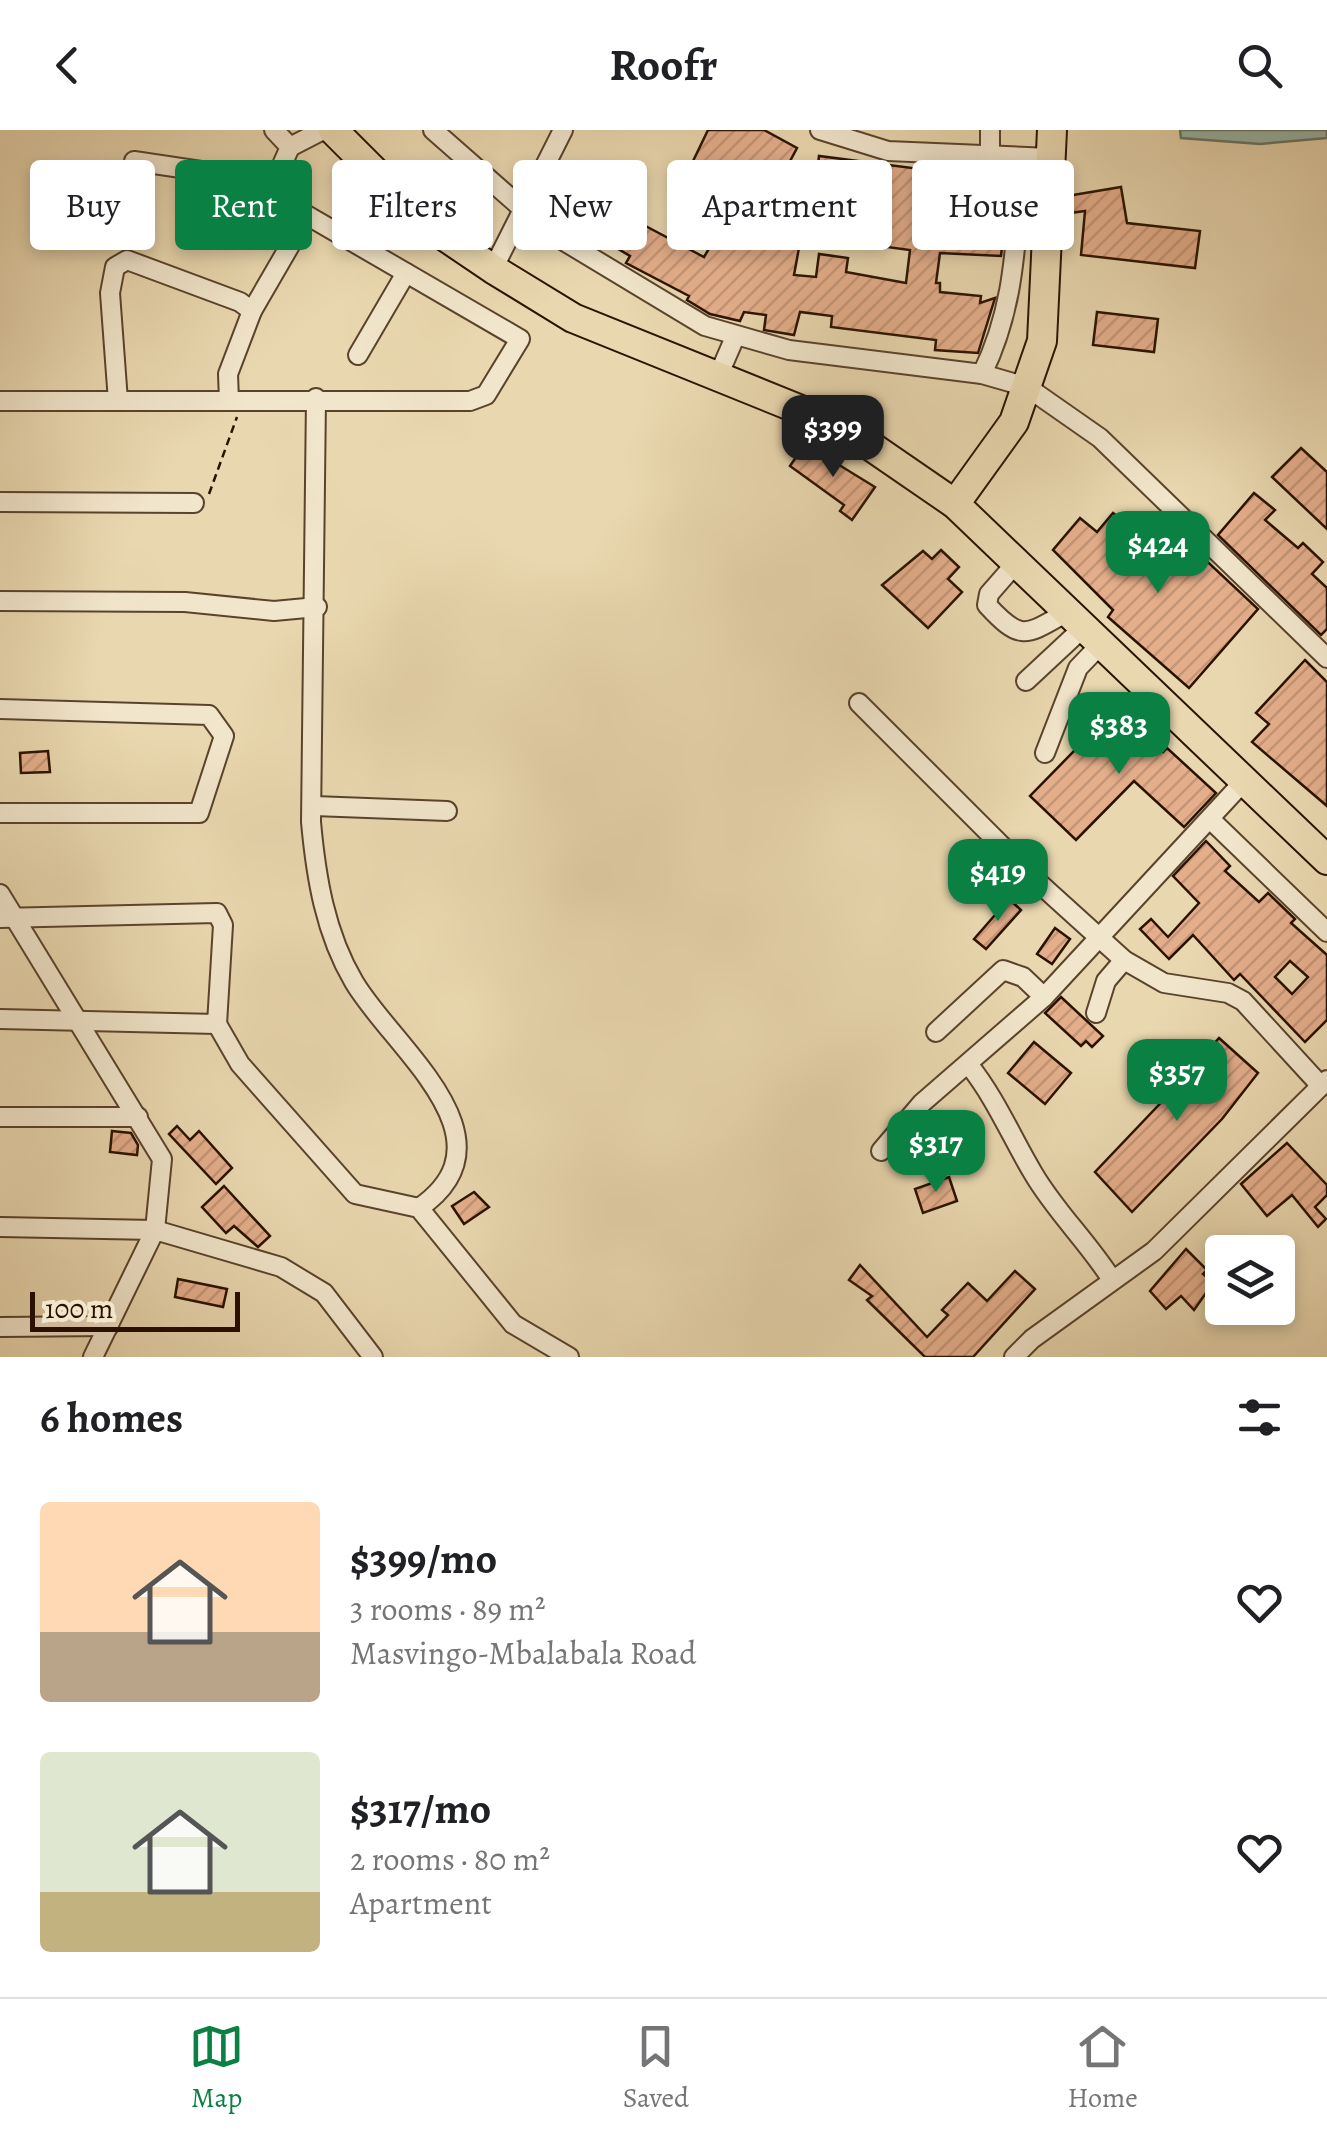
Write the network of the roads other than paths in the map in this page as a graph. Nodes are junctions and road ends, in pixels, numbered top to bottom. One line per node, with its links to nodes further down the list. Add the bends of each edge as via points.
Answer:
1 (274, 130): 8 (street)
2 (323, 130): 8 (street)
3 (334, 130): 18 (highway, via 428,225)
4 (434, 130): 13 (street)
5 (562, 130): 12 (street)
6 (820, 130): 10 (street, via 888,150)
7 (990, 130): 10 (street)
8 (290, 147): 11 (street)
9 (1042, 149): 10 (street); 24 (street, via 1003,332); 25 (highway, via 1042,342)
10 (990, 157)
11 (284, 160)
12 (547, 160)
13 (513, 200)
14 (312, 219): 19 (street)
15 (513, 229): 18 (street)
16 (287, 250): 20 (street)
17 (576, 250): 21 (street)
18 (492, 270): 23 (highway, via 573,318)
19 (406, 273): 22 (street); 26 (street, via 520,339 486,395 470,401)
20 (252, 310): 28 (street, via 127,260 115,267 110,292); 29 (street, via 228,374)
21 (735, 337): 23 (street); 24 (street)
22 (358, 356)
23 (720, 374): 32 (highway, via 843,427)
24 (982, 374): 25 (street)
25 (1028, 387): 32 (highway, via 1014,422); 37 (street, via 1100,438)
26 (316, 398): 29 (street); 35 (street)
27 (0, 401): 28 (street)
28 (118, 401): 29 (street)
29 (235, 401)
30 (0, 502): 31 (street)
31 (194, 503)
32 (955, 504): 33 (highway)
33 (1017, 562): 36 (highway); 36 (street, via 987,605 1011,631)
34 (0, 602): 35 (street, via 184,602 274,611)
35 (317, 606): 43 (street)
36 (1085, 627): 38 (street); 41 (street, via 1078,668); 42 (highway)
37 (1327, 658)
38 (1026, 681)
39 (859, 703): 51 (street)
40 (0, 709): 45 (street, via 209,715 224,736 199,813)
41 (1045, 752)
42 (1246, 779): 46 (street); 47 (highway)
43 (314, 806): 44 (street); 64 (street, via 316,875 334,942 355,984 458,1128 454,1174 443,1192)
44 (446, 811)
45 (0, 813)
46 (1210, 819): 50 (street); 51 (street)
47 (1327, 860)
48 (0, 894): 49 (street)
49 (8, 919): 56 (street); 57 (street, via 216,914 223,925)
50 (1327, 932)
51 (1102, 937): 52 (street); 53 (street)
52 (1124, 960): 54 (street, via 1106,981); 60 (street, via 1164,983 1243,1000)
53 (1044, 997): 58 (street, via 1003,970); 59 (street)
54 (1096, 1013)
55 (0, 1019): 56 (street)
56 (78, 1020): 57 (street); 62 (street)
57 (217, 1024): 64 (street, via 240,1064 355,1194)
58 (936, 1032)
59 (969, 1065): 63 (street, via 922,1103); 67 (street, via 995,1098 1032,1172)
60 (1324, 1083): 67 (street, via 1154,1251)
61 (0, 1117): 62 (street)
62 (138, 1117): 66 (street, via 162,1159)
63 (881, 1151)
64 (419, 1208): 72 (street, via 513,1324)
65 (0, 1227): 66 (street)
66 (155, 1230): 68 (street); 71 (street, via 281,1267 324,1293)
67 (1112, 1280): 73 (street)
68 (108, 1326): 69 (street); 70 (street)
69 (0, 1327)
70 (93, 1357)
71 (372, 1357)
72 (569, 1357)
73 (1014, 1357)

